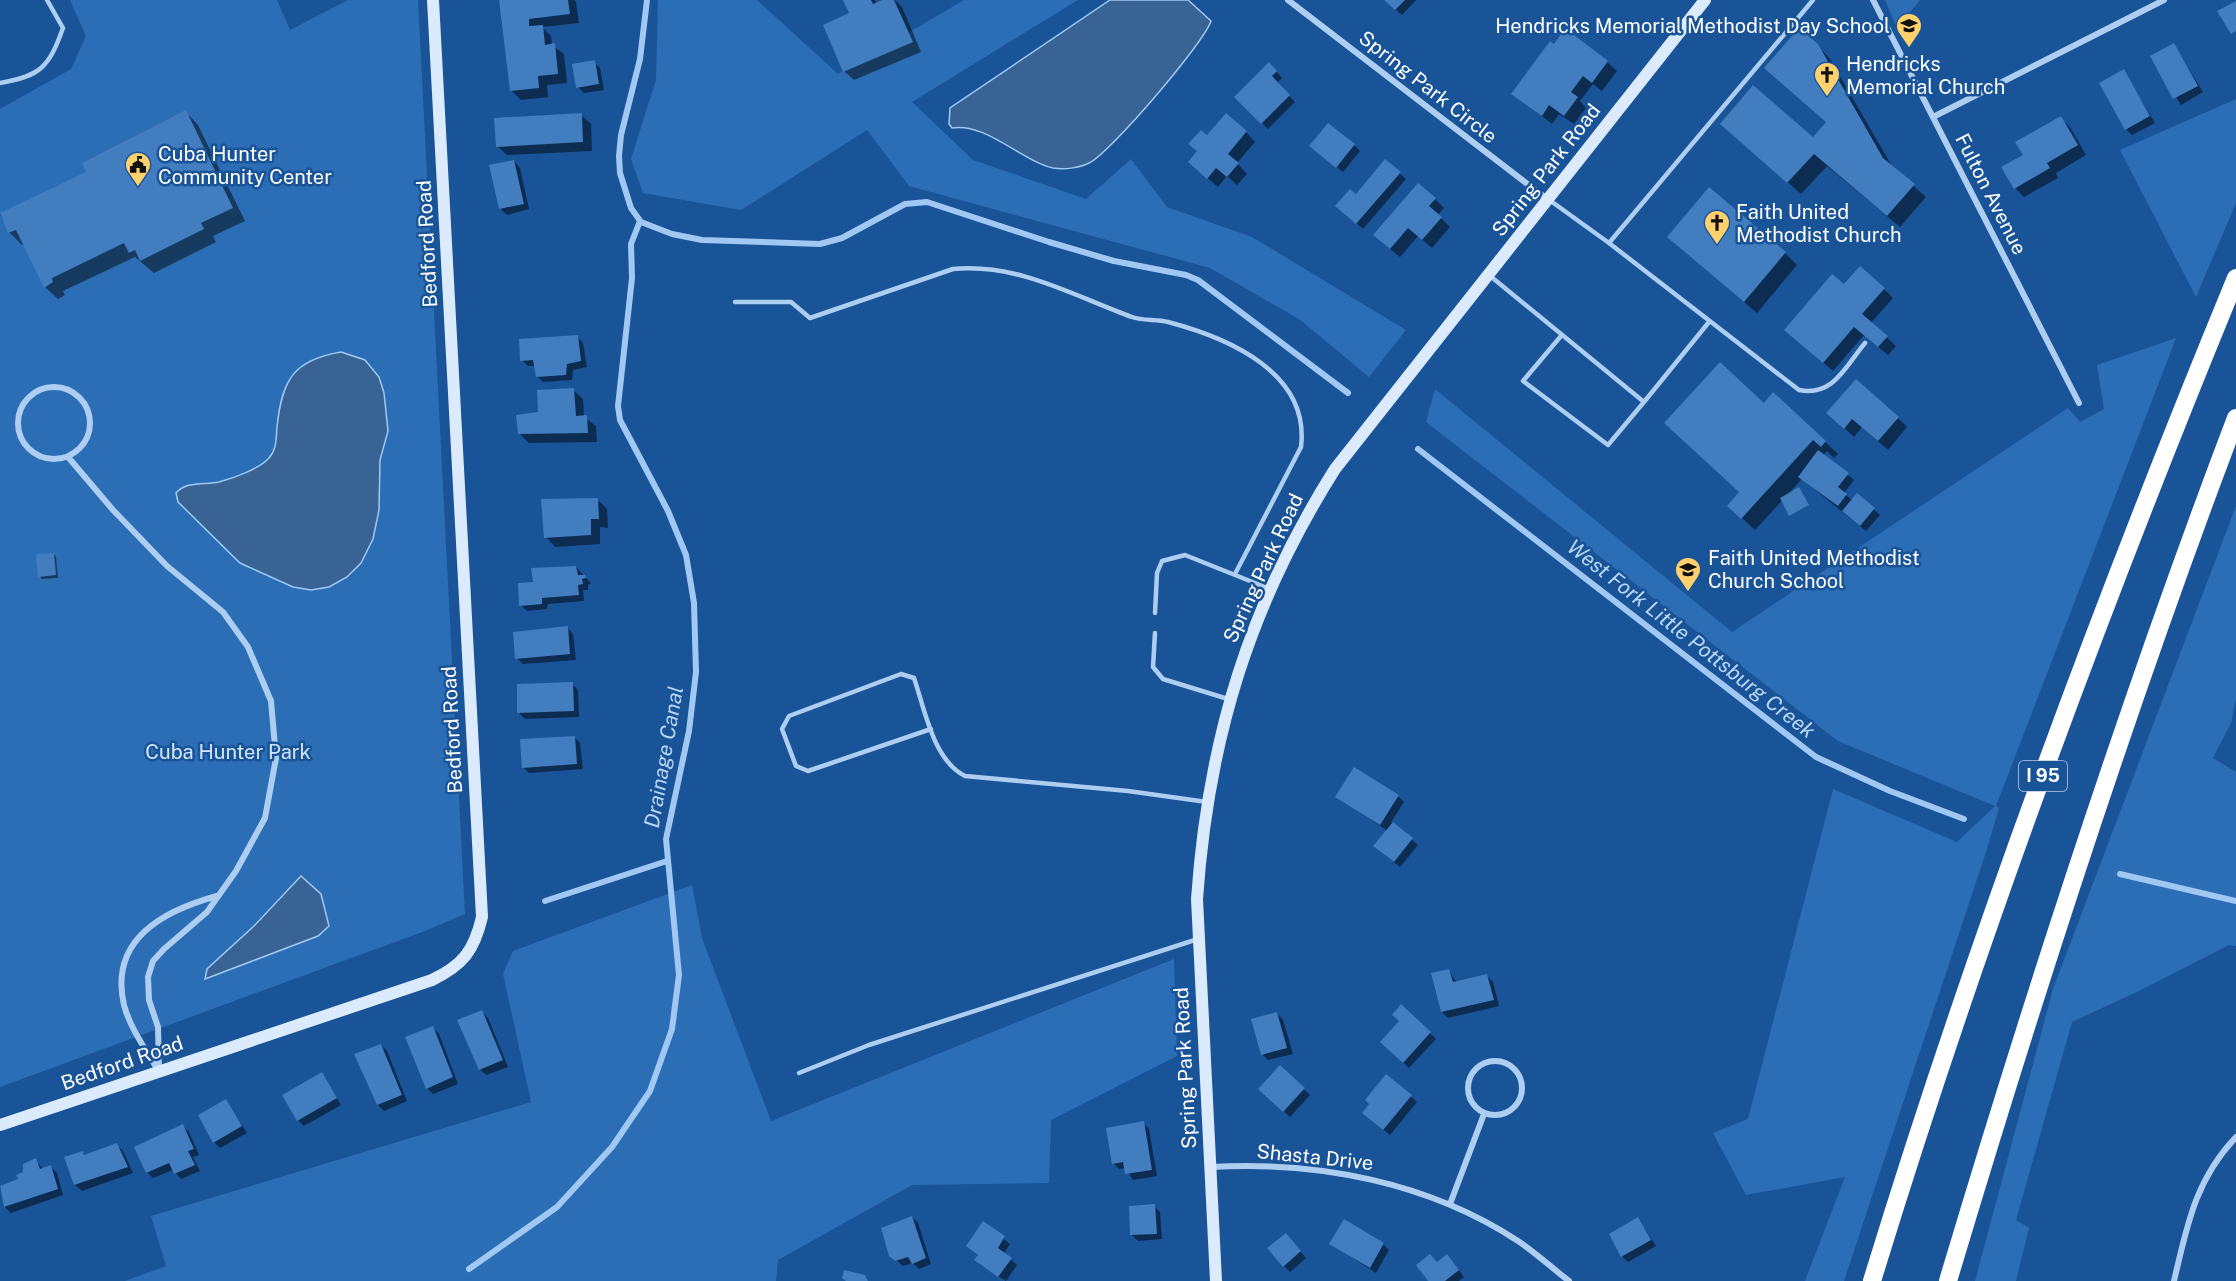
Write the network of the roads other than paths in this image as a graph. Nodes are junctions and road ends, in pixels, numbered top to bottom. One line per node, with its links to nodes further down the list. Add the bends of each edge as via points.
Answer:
1 (47, 0): 8 (lane, via 63,28 52,58 44,68 24,79)
2 (433, 0): 31 (street, Bedford Road, via 482,917 477,938 453,970 432,980)
3 (1705, 0): 10 (street, Spring Park Road)
4 (1813, 0): 11 (lane)
5 (1873, 0): 9 (street, Fulton Avenue)
6 (2164, 0): 9 (street)
7 (1290, 1): 10 (street, Spring Park Circle)
8 (0, 83)
9 (1933, 117): 19 (street, Fulton Avenue)
10 (1548, 200): 11 (lane); 12 (street, Spring Park Road)
11 (1609, 243): 15 (lane)
12 (1488, 274): 16 (lane); 23 (street, Spring Park Road, via 1335,469)
13 (2236, 278): 40 (highway, I 95, via 2133,532 2062,723 1932,1094)
14 (735, 302): 22 (lane, via 791,302 810,318 952,269 975,267 1015,272 1136,318 1166,322 1235,346 1270,370 1294,396 1303,428 1301,447)
15 (1709, 322): 17 (lane, via 1799,390 1813,393 1827,389); 18 (lane)
16 (1561, 336): 18 (lane); 18 (lane, via 1523,381 1608,445)
17 (1865, 343)
18 (1644, 402)
19 (2079, 403)
20 (2236, 418): 41 (highway, via 2163,612 2059,924)
21 (68, 456): 21 (street, via 78,451 90,432 88,409 82,399 61,387 38,390 28,397 18,418 23,442 43,458); 29 (street, via 167,566 223,612 248,647 272,701 276,758 265,819)
22 (1235, 574): 23 (lane); 24 (lane, via 1185,555 1162,561 1157,573)
23 (1270, 589): 26 (street, Spring Park Road)
24 (1155, 613)
25 (1155, 633): 26 (lane, via 1154,668 1163,679)
26 (1228, 699): 28 (street, Spring Park Road)
27 (931, 729): 27 (lane, via 914,678 901,674 789,717 782,729 796,766 808,771); 28 (lane, via 953,770 965,776)
28 (1207, 802): 30 (street, Spring Park Road, via 1197,899)
29 (217, 896): 31 (street, via 207,912 153,962 148,977 149,1000 158,1027); 31 (street, via 195,902 150,926 132,944 120,971 124,1005 136,1035)
30 (1198, 939): 32 (lane, via 868,1045); 36 (street, Spring Park Road)
31 (159, 1071): 34 (street, Bedford Road)
32 (799, 1074)
33 (1484, 1114): 33 (street, via 1505,1114 1520,1100 1521,1078 1506,1063 1485,1063 1470,1077 1469,1098); 37 (street)
34 (0, 1125)
35 (2236, 1137): 42 (street, via 2221,1153 2195,1197)
36 (1210, 1167): 37 (street, Shasta Drive, via 1316,1170 1376,1179); 38 (street, Spring Park Road)
37 (1450, 1204): 39 (street, Shasta Drive, via 1519,1242)
38 (1216, 1281)
39 (1569, 1281)
40 (1872, 1281)
41 (1948, 1281)
42 (2174, 1281)

